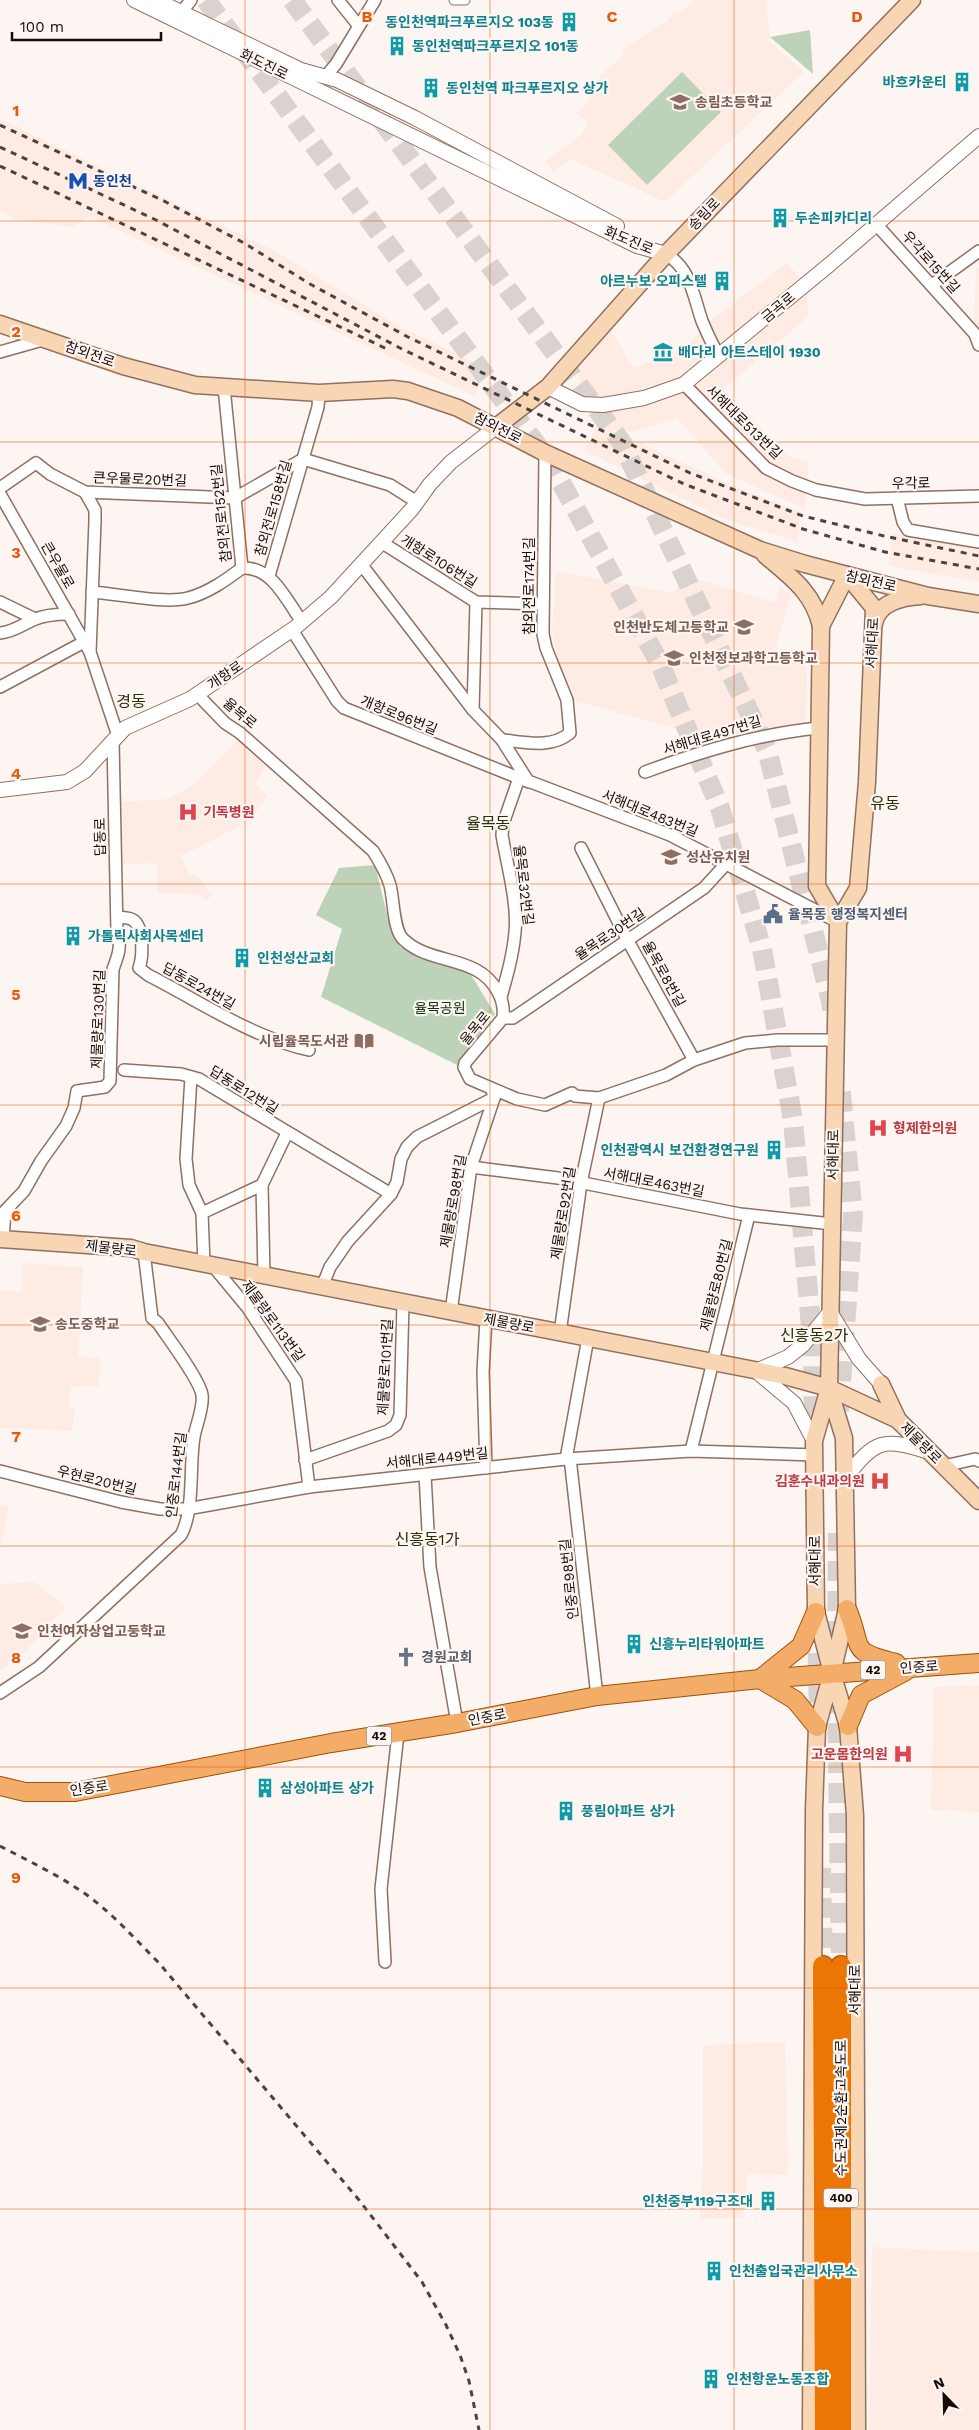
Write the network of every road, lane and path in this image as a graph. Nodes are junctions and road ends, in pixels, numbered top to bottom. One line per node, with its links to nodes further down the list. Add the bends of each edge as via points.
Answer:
1 (134, 0): 9 (street, 화도진로)
2 (156, 0): 9 (street, 화도진로)
3 (191, 0): 9 (street)
4 (338, 0): 10 (street)
5 (375, 0): 10 (street)
6 (454, 0): 7 (street)
7 (466, 0)
8 (912, 0): 15 (main road, 송림로)
9 (178, 16): 11 (street, 화도진로, via 301,70); 15 (street, 화도진로, via 637,246)
10 (358, 25): 11 (street)
11 (325, 77): 15 (street, 화도진로, via 337,80 504,164)
12 (979, 136): 13 (street, 금곡로)
13 (876, 224): 16 (street, 우각로15번길); 21 (street, 금곡로)
14 (979, 251): 16 (street)
15 (666, 254): 21 (street, via 684,270 692,285 709,338); 24 (main road, 송림로)
16 (932, 285): 19 (street, 우각로15번길, via 975,334)
17 (0, 324): 18 (main road, 참외전로)
18 (46, 339): 20 (street); 23 (main road, 참외전로, via 159,377)
19 (979, 345)
20 (0, 352)
21 (719, 356): 22 (street, 금곡로)
22 (684, 384): 24 (street, 금곡로, via 644,398 603,405 582,404); 32 (street, 서해대로513번길, via 766,468 816,490)
23 (224, 387): 25 (main road, 참외전로); 34 (street, 참외전로152번길)
24 (548, 387): 26 (main road, 송림로)
25 (319, 393): 26 (main road, 참외전로, via 408,391 458,408); 28 (street, 참외전로158번길)
26 (496, 427): 27 (main road, 참외전로); 36 (street, 개항로, via 451,462)
27 (545, 453): 39 (main road, 참외전로); 48 (street, 참외전로174번길)
28 (303, 459): 34 (street); 36 (street, via 390,485); 42 (street, 참외전로158번길)
29 (0, 488): 30 (street, 큰우물로20번길, via 36,463)
30 (85, 492): 34 (street, 큰우물로20번길); 44 (street, 큰우물로, via 95,510)
31 (0, 494): 50 (street, 큰우물로)
32 (844, 496): 35 (street, 우각로)
33 (979, 496): 35 (street, 우각로)
34 (235, 498): 41 (street, 참외전로152번길)
35 (897, 498): 38 (street, via 908,530)
36 (417, 502): 37 (street, 개항로)
37 (381, 542): 40 (street, 개항로); 47 (street, 개항로106번길)
38 (979, 542)
39 (760, 550): 43 (main road, 참외전로); 53 (main road, via 805,591 817,609)
40 (361, 564): 52 (street, 개항로); 59 (street)
41 (242, 568): 42 (street, via 257,569); 44 (street, 참외전로152번길, via 214,587 189,598 170,600)
42 (269, 576): 52 (street, 참외전로158번길)
43 (846, 576): 45 (main road, 참외전로); 53 (main road); 55 (main road, 서해대로, via 874,608)
44 (92, 592): 56 (street, 큰우물로)
45 (928, 596): 49 (main road, 참외전로); 55 (main road, via 909,596 884,606 875,616)
46 (0, 602): 51 (street)
47 (476, 602): 48 (street, 개항로106번길); 59 (street)
48 (542, 604): 62 (street, 참외전로174번길, via 546,648 567,700 570,733 562,740 548,743)
49 (979, 604)
50 (69, 614): 51 (street); 56 (street, 큰우물로)
51 (35, 619): 54 (street, via 13,631)
52 (297, 626): 58 (street, 개항로); 64 (street, 개항로96번길, via 337,701 344,708)
53 (821, 626): 60 (main road)
54 (0, 633)
55 (871, 637): 70 (main road, 서해대로, via 867,782 858,888)
56 (87, 647): 57 (street); 61 (street, 큰우물로)
57 (0, 687)
58 (197, 694): 61 (street, 개항로, via 125,728); 73 (street, 율목로, via 225,723 248,739 373,852 384,867 399,934 404,941 481,971)
59 (473, 710): 62 (street)
60 (819, 728): 63 (street, 서해대로497번길, via 746,738); 70 (main road, via 817,886)
61 (116, 738): 66 (street, 개항로, via 85,771 67,782); 69 (street, 답동로)
62 (502, 740): 65 (street)
63 (645, 772)
64 (518, 778): 65 (street, 개항로96번길); 73 (street, 율목로32번길, via 502,835 515,932 512,958)
65 (531, 784): 68 (street, 서해대로483번길, via 670,835)
66 (0, 790)
67 (581, 848): 72 (street, 율목로8번길)
68 (726, 864): 70 (street, 서해대로483번길); 72 (street, 율목로30번길, via 704,888)
69 (117, 917): 71 (street, 답동로); 76 (street, 답동로24번길, via 132,919 138,926 142,955 139,968 148,975 234,1022 284,1044)
70 (838, 922): 75 (main road, 서해대로)
71 (117, 932): 90 (street, 제물량로130번길, via 120,940 113,970 110,1081 105,1087 77,1091 66,1126 24,1191 5,1211)
72 (628, 940): 74 (street, 율목로30번길, via 513,1018); 77 (street, 율목로8번길)
73 (501, 997): 74 (street, 율목로)
74 (503, 1018): 80 (street, 율목로, via 464,1067 470,1079)
75 (835, 1040): 77 (street, 율목로, via 758,1041); 89 (main road, 서해대로)
76 (309, 1050)
77 (694, 1060): 81 (street, 율목로, via 666,1075)
78 (124, 1070): 79 (street, 답동로12번길)
79 (191, 1077): 82 (street, 답동로12번길); 87 (street, via 186,1159 190,1185)
80 (493, 1094): 81 (street, 율목로, via 545,1105 572,1093); 83 (street, 제물량로98번길); 86 (street, via 417,1137 401,1159)
81 (599, 1098): 85 (street, 제물량로92번길)
82 (287, 1133): 84 (street); 86 (street, 답동로12번길)
83 (471, 1167): 85 (street, 서해대로463번길); 96 (street, 제물량로98번길)
84 (264, 1179): 87 (street); 93 (street)
85 (581, 1183): 88 (street, 서해대로463번길); 99 (street, 제물량로92번길)
86 (391, 1194): 94 (street, via 348,1241 330,1267)
87 (202, 1213): 92 (street)
88 (748, 1215): 89 (street, 서해대로463번길); 101 (street, 제물량로80번길)
89 (832, 1224): 97 (main road, 서해대로)
90 (2, 1239): 91 (main road, 제물량로, via 131,1248)
91 (144, 1252): 92 (main road, 제물량로); 119 (street, 인중로144번길, via 152,1318 202,1395)
92 (208, 1265): 93 (main road, 제물량로); 110 (street, 제물량로113번길, via 247,1307 296,1381)
93 (264, 1276): 94 (main road, 제물량로)
94 (322, 1287): 95 (main road, 제물량로)
95 (403, 1302): 96 (main road, 제물량로); 110 (street, 제물량로101번길, via 400,1415 396,1425 388,1431)
96 (451, 1312): 98 (main road, 제물량로)
97 (830, 1312): 102 (street, via 803,1345 788,1357); 103 (street, via 859,1359); 104 (main road, 서해대로)
98 (486, 1318): 99 (main road, 제물량로); 113 (street, via 483,1372)
99 (560, 1333): 100 (main road, 제물량로)
100 (588, 1338): 101 (main road, 제물량로); 109 (street, 인중로98번길)
101 (713, 1362): 102 (main road, 제물량로); 107 (street)
102 (756, 1371): 104 (main road, 제물량로); 106 (street, via 794,1403)
103 (881, 1384): 105 (main road)
104 (829, 1388): 105 (main road, 제물량로); 106 (main road, 서해대로); 116 (main road, 서해대로, via 844,1438)
105 (898, 1420): 108 (main road, 제물량로)
106 (814, 1448): 107 (street, 서해대로449번길); 121 (main road, 서해대로)
107 (691, 1451): 109 (street, 서해대로449번길)
108 (929, 1452): 112 (main road, 제물량로); 116 (street, via 888,1443 876,1445)
109 (568, 1459): 113 (street, 서해대로449번길); 127 (street, 인중로98번길)
110 (305, 1460): 117 (street, 제물량로113번길)
111 (979, 1461): 112 (street, via 975,1459)
112 (944, 1466): 118 (main road, 제물량로)
113 (486, 1468): 115 (street, 서해대로449번길)
114 (0, 1470): 119 (street, 우현로20번길, via 121,1502)
115 (425, 1475): 117 (street, 서해대로449번길); 128 (street, via 430,1566)
116 (845, 1478): 120 (main road, 서해대로)
117 (309, 1487): 119 (street, 서해대로449번길)
118 (979, 1501)
119 (187, 1510): 126 (street, 인중로144번길, via 181,1535 39,1667)
120 (847, 1609): 123 (main road, via 854,1625 857,1646 867,1656); 124 (main road, 서해대로)
121 (816, 1612): 124 (main road, 서해대로); 125 (main road, via 801,1646)
122 (979, 1663): 123 (main road, 인중로 / 42)
123 (913, 1667): 124 (main road, 인중로 / 42); 129 (main road, via 861,1695)
124 (832, 1674): 125 (main road, 인중로 / 42); 129 (main road, 서해대로); 130 (main road, 서해대로)
125 (760, 1679): 127 (main road, 인중로 / 42); 130 (main road, via 795,1700)
126 (0, 1694)
127 (597, 1696): 128 (main road, 인중로 / 42)
128 (457, 1723): 131 (main road, 인중로 / 42)
129 (848, 1726): 141 (main road, 서해대로, via 855,1816)
130 (817, 1727): 136 (main road, 서해대로)
131 (398, 1733): 132 (main road, 인중로 / 42, via 75,1792 25,1792); 133 (street, via 381,1889)
132 (0, 1786)
133 (385, 1962)
134 (824, 2167): 135 (highway, 수도권제2순환고속도로 / 400, via 832,1966); 136 (highway, via 819,2246); 138 (highway, 수도권제2순환고속도로 / 400)
135 (841, 2250): 139 (highway, 수도권제2순환고속도로 / 400); 140 (highway, via 849,2314)
136 (812, 2283): 137 (main road, 서해대로)
137 (811, 2430)
138 (825, 2430)
139 (841, 2430)
140 (852, 2430)
141 (857, 2430)

